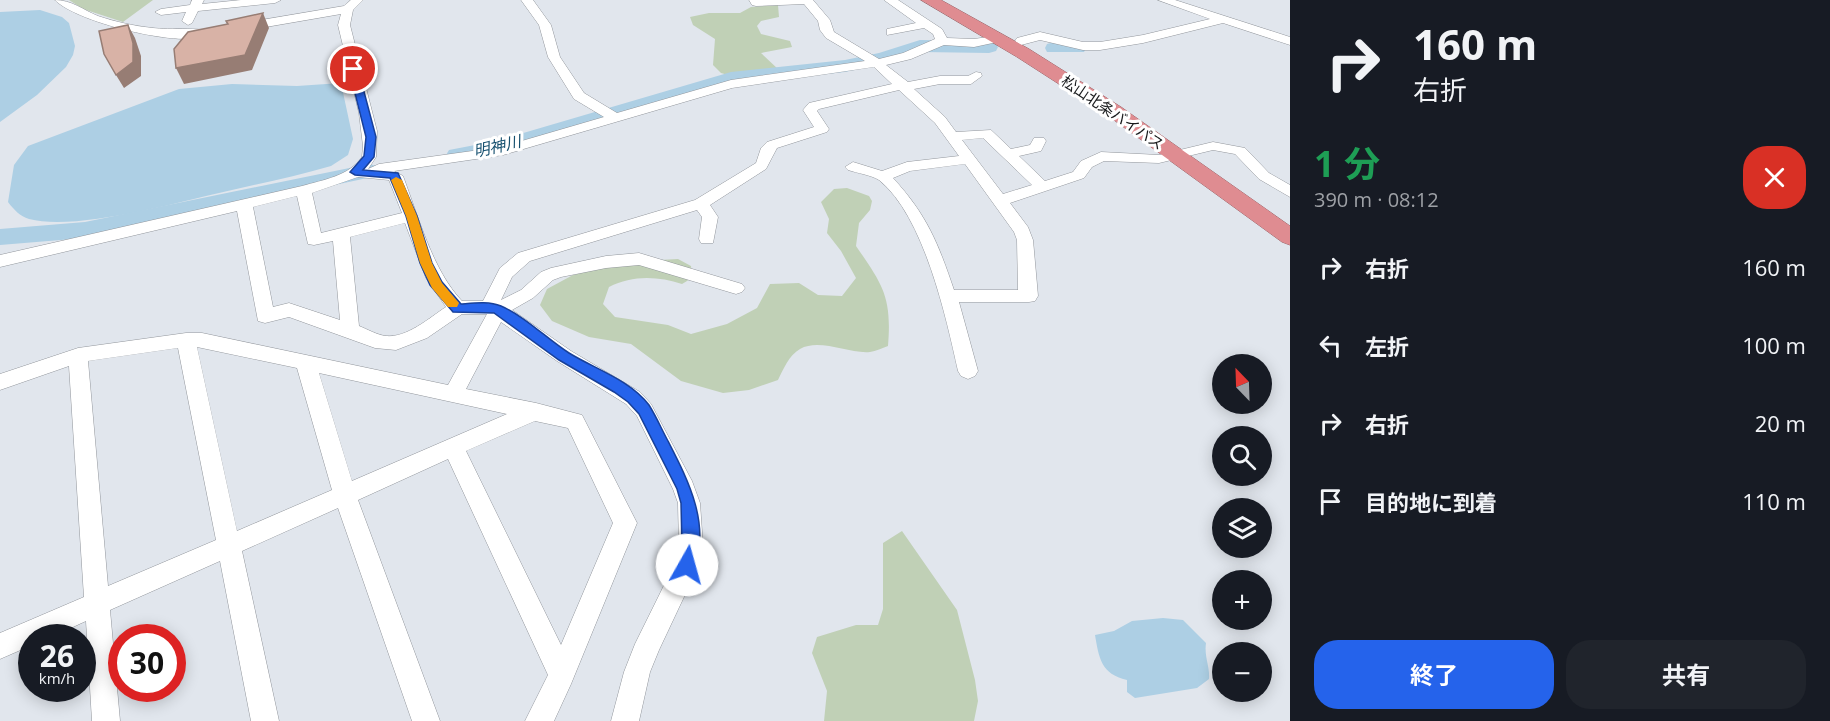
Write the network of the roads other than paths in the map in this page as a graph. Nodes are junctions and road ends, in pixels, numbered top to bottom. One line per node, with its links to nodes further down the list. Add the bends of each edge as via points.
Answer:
1 (61, 0): 12 (street, via 101,20 178,34 208,33)
2 (275, 0): 10 (street)
3 (527, 0): 26 (street, via 545,25 554,57 579,96)
4 (755, 0): 5 (street)
5 (807, 0): 23 (street, via 824,20 830,35)
6 (890, 0): 17 (street)
7 (929, 0): 19 (highway, 松山北条バイパス)
8 (946, 0): 20 (highway, 松山北条バイパス)
9 (1164, 0): 15 (street)
10 (241, 3): 11 (street); 14 (street)
11 (196, 4): 13 (street); 16 (street)
12 (343, 5): 33 (street, via 347,46 371,137 369,157)
13 (161, 12)
14 (236, 19)
15 (1220, 20): 20 (street, via 1100,46 1040,36); 21 (street)
16 (188, 21)
17 (926, 24): 18 (street); 22 (street, via 938,32)
18 (891, 32)
19 (998, 38): 22 (street); 29 (highway, 松山北条バイパス)
20 (1021, 41): 29 (highway, 松山北条バイパス)
21 (1290, 41)
22 (935, 44): 23 (street)
23 (877, 63): 25 (street); 26 (street, via 731,84)
24 (976, 76): 25 (street, via 971,80)
25 (904, 86): 27 (street); 40 (street, via 814,106 810,113 822,129 772,145 761,166)
26 (615, 118): 33 (street, via 503,152)
27 (953, 137): 30 (street, via 986,133); 31 (street)
28 (1039, 141): 30 (street, via 1036,148)
29 (1183, 152): 35 (street, via 1159,159 1101,156 1086,164 1079,176); 37 (street, via 1213,146 1240,151 1264,176); 42 (highway, 松山北条バイパス); 44 (highway, 松山北条バイパス)
30 (1006, 154): 35 (street)
31 (969, 159): 34 (street, via 907,167); 38 (street)
32 (853, 167): 34 (street)
33 (355, 172): 36 (street); 41 (street, via 394,176)
34 (883, 176): 48 (street, via 921,225)
35 (1043, 187): 38 (street)
36 (304, 190): 39 (street); 43 (street, via 314,240)
37 (1290, 192)
38 (1002, 200): 48 (street, via 1025,240 1029,296)
39 (244, 204): 46 (street); 51 (street, via 266,316 289,310)
40 (701, 204): 45 (street, via 710,217); 50 (street, via 524,257 503,274)
41 (411, 216): 43 (street); 49 (street, via 436,285)
42 (1290, 220)
43 (340, 233): 51 (street)
44 (1290, 237)
45 (707, 239)
46 (0, 261)
47 (736, 288): 50 (street, via 639,259 606,262 547,276 527,294)
48 (947, 296): 55 (street)
49 (458, 308): 50 (street); 51 (street, via 420,333 396,343 382,344)
50 (494, 309): 57 (street); 69 (street, via 633,398 644,410 689,503 691,546 687,565 648,644)
51 (350, 330)
52 (186, 340): 53 (street); 54 (street, via 202,340); 61 (street)
53 (78, 355): 56 (street); 62 (street)
54 (306, 364): 57 (street); 60 (street)
55 (969, 371)
56 (0, 382)
57 (453, 394): 58 (street)
58 (536, 411): 59 (street); 64 (street, via 575,421 625,523)
59 (454, 448): 60 (street); 64 (street)
60 (345, 495): 61 (street); 67 (street)
61 (228, 547): 62 (street); 66 (street)
62 (97, 603): 63 (street); 65 (street)
63 (0, 646)
64 (562, 675): 68 (street)
65 (106, 721)
66 (265, 721)
67 (426, 721)
68 (539, 721)
69 (625, 721)

